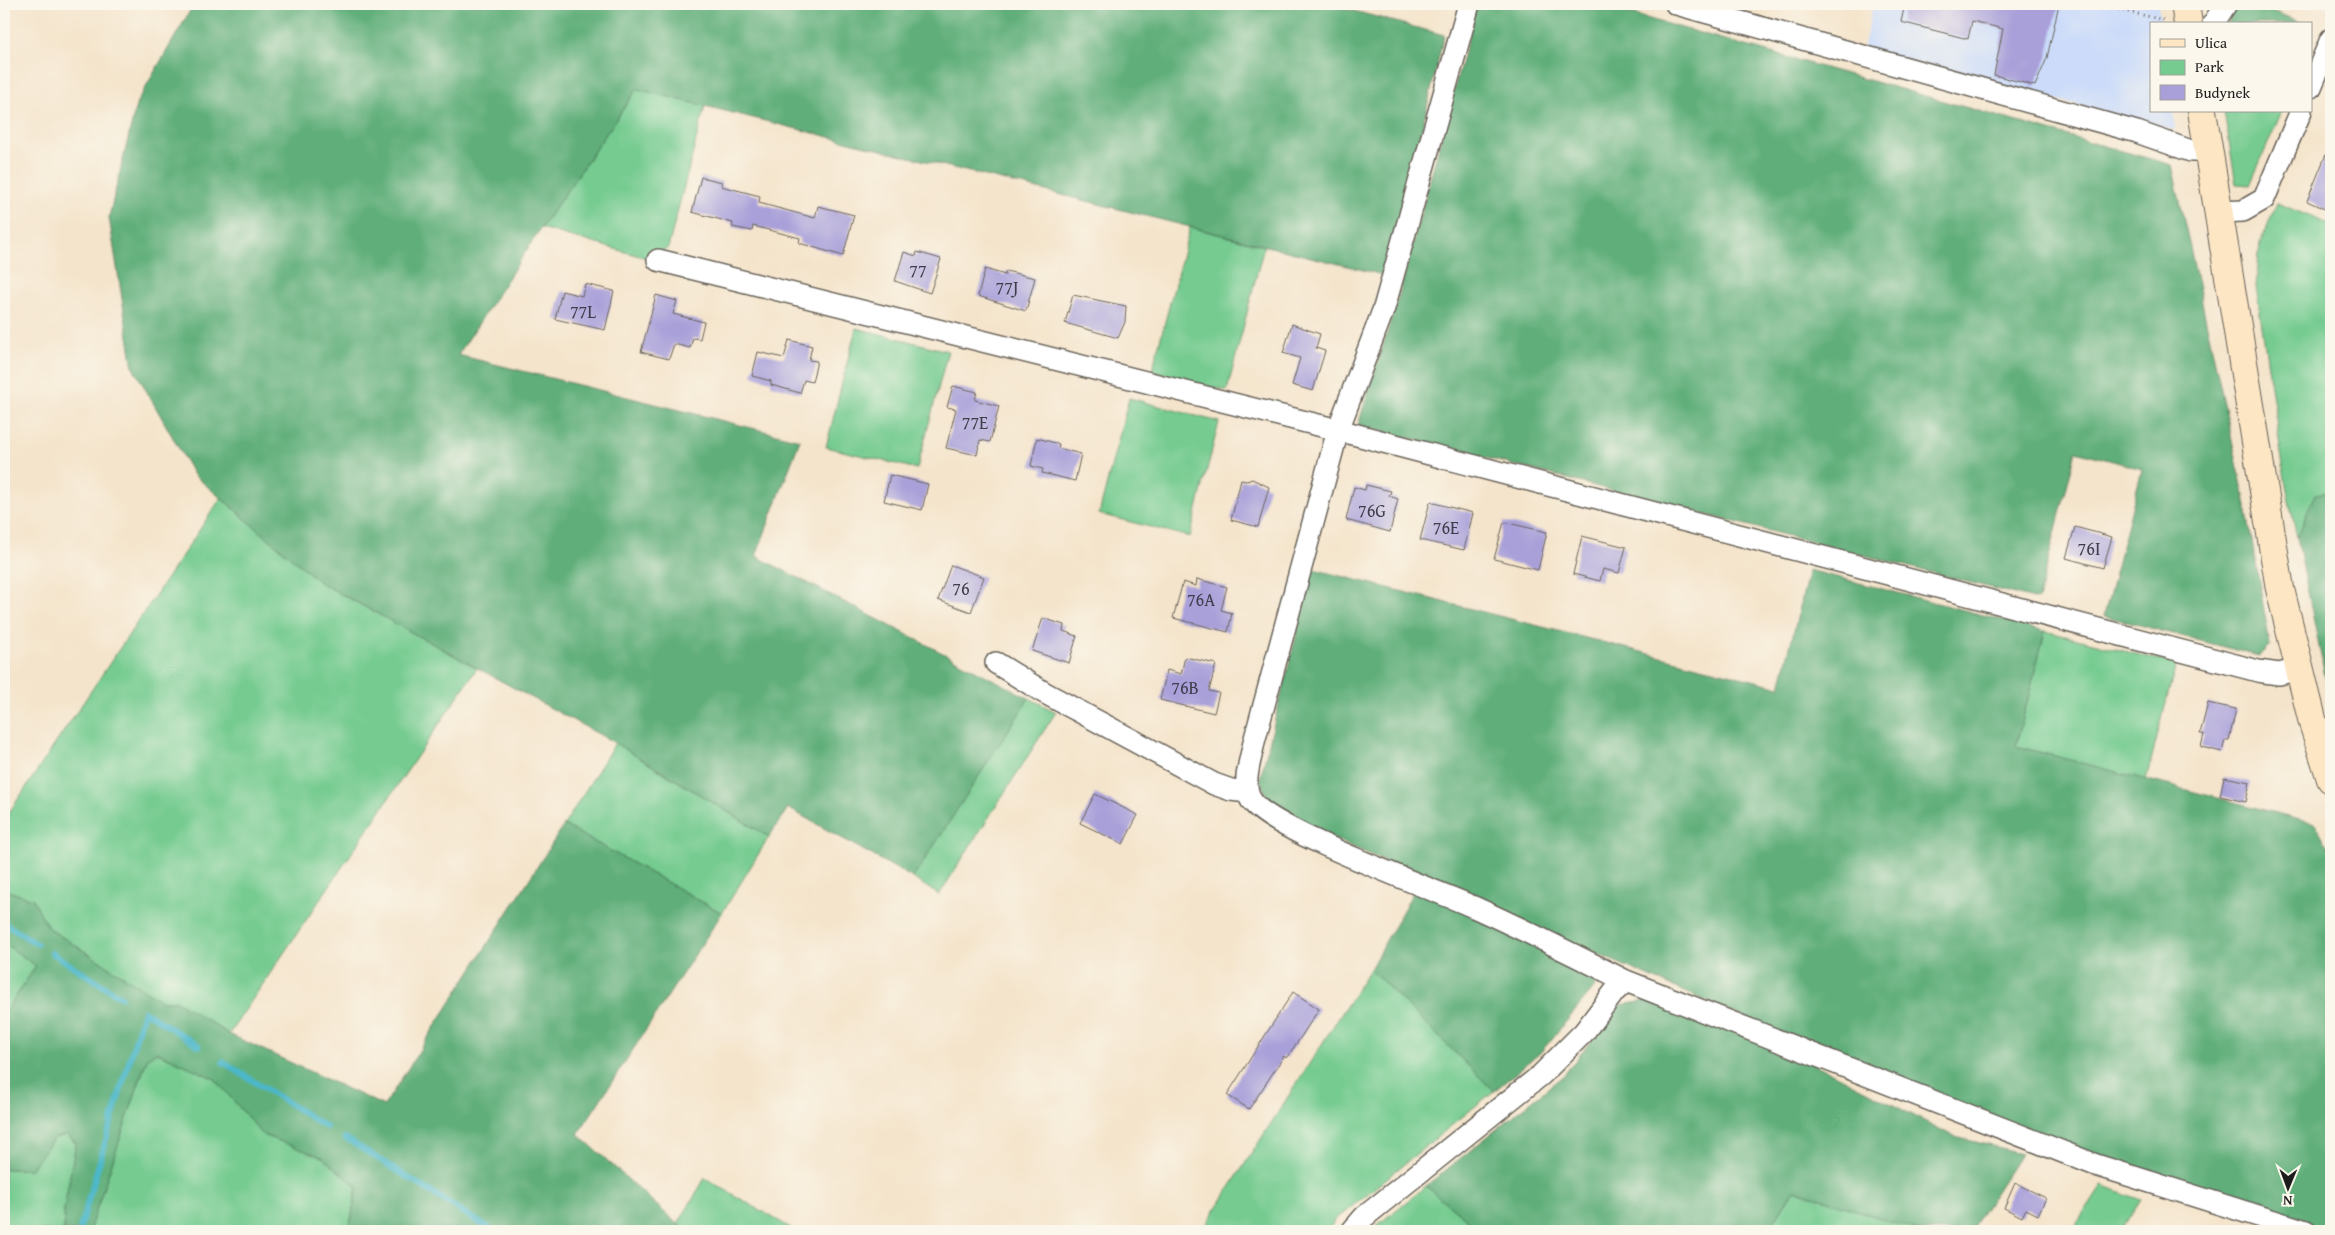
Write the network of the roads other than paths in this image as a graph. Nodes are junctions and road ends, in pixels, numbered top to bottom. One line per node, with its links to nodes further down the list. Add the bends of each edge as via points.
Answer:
1 (1470, 4): 12 (street, via 1384,308)
2 (1676, 4): 9 (street, via 2127,129 2191,151)
3 (2226, 4): 4 (street)
4 (2214, 22)
5 (2331, 39): 6 (street)
6 (2312, 85)
7 (2202, 112): 9 (street)
8 (2301, 112): 10 (street, via 2264,199 2242,211)
9 (2209, 151): 10 (street)
10 (2220, 212): 14 (street, via 2280,588)
11 (658, 260): 12 (street)
12 (1338, 430): 14 (street, via 2258,671 2279,674); 16 (street, via 1254,742)
13 (996, 663): 16 (street, via 1044,693 1214,784)
14 (2299, 669): 15 (street)
15 (2331, 777)
16 (1248, 792): 17 (street, via 1258,808 1288,828 1475,907)
17 (1626, 980): 18 (street, via 1584,1032 1541,1075 1364,1217); 19 (street, via 2096,1165)
18 (1352, 1231)
19 (2306, 1231)

